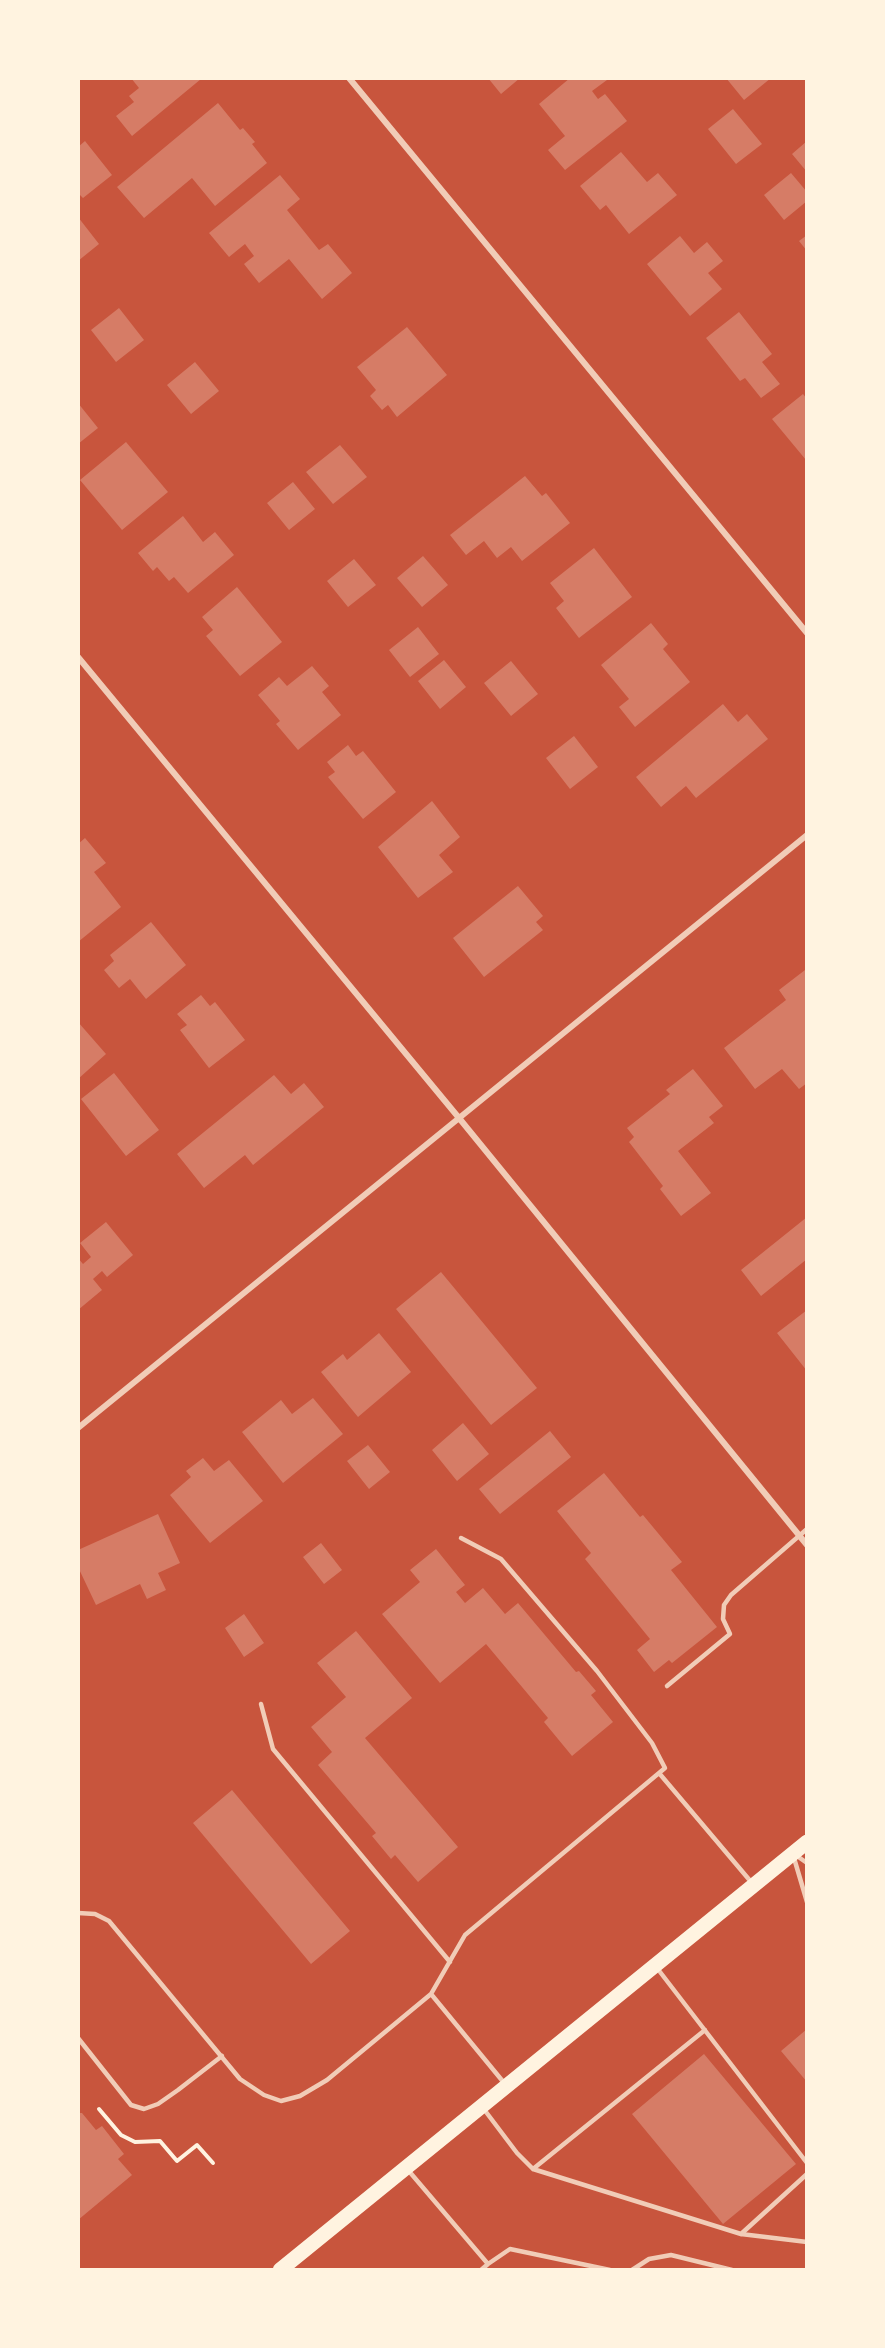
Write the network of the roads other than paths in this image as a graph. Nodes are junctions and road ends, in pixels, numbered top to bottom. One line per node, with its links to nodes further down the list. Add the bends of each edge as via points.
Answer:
1 (349, 78): 2 (street)
2 (807, 633)
3 (78, 657): 5 (street)
4 (807, 835): 5 (street)
5 (459, 1118): 6 (street); 8 (street)
6 (78, 1428)
7 (807, 1529): 8 (lane)
8 (799, 1535): 10 (street); 11 (lane, via 724,1605 723,1619 730,1634)
9 (461, 1538): 13 (lane, via 501,1559 597,1671 652,1743 665,1768)
10 (807, 1545)
11 (667, 1686)
12 (261, 1704): 20 (lane, via 273,1749)
13 (659, 1773): 17 (lane); 20 (lane, via 465,1935)
14 (807, 1842): 15 (main road)
15 (793, 1854): 16 (lane); 17 (main road); 18 (lane)
16 (807, 1863)
17 (754, 1885): 21 (main road)
18 (807, 1902)
19 (78, 1913): 25 (lane, via 95,1914 109,1921)
20 (450, 1962): 22 (lane)
21 (655, 1966): 23 (lane); 26 (main road)
22 (431, 1994): 25 (lane, via 327,2080 300,2096 281,2101 264,2095 240,2079); 26 (lane)
23 (705, 2030): 28 (lane); 30 (lane)
24 (78, 2038): 25 (lane, via 131,2105 144,2109 178,2090)
25 (222, 2056)
26 (507, 2086): 27 (main road)
27 (482, 2106): 29 (main road); 30 (lane)
28 (807, 2163)
29 (406, 2168): 34 (lane); 35 (main road)
30 (533, 2169): 32 (lane)
31 (807, 2174): 32 (lane)
32 (741, 2235): 33 (lane)
33 (807, 2242)
34 (488, 2264): 36 (lane); 37 (lane, via 510,2250)
35 (280, 2270)
36 (481, 2270)
37 (610, 2270)
38 (632, 2270): 39 (lane, via 649,2259 671,2255)
39 (732, 2270)

